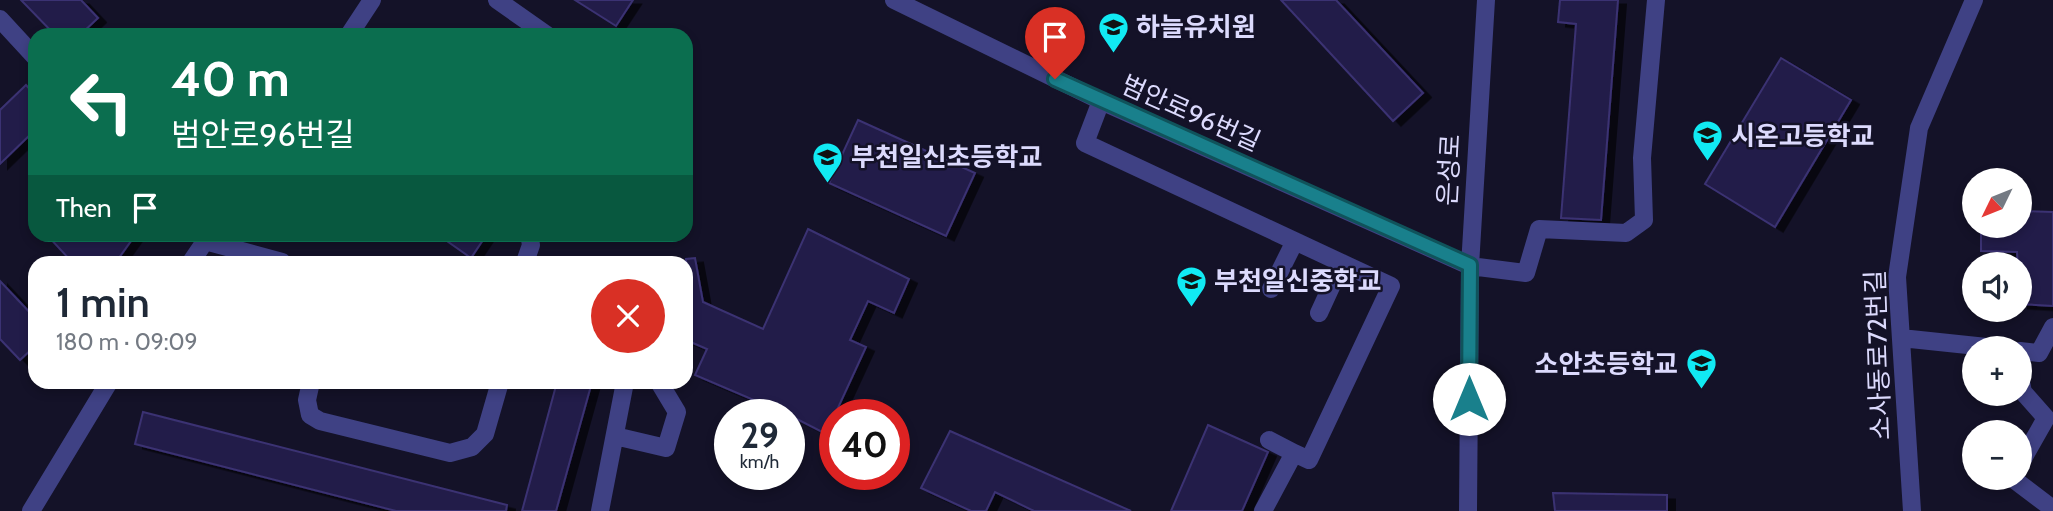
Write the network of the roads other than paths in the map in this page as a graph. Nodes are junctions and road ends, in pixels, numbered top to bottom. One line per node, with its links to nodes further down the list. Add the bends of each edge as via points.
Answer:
1 (372, 0): 8 (street)
2 (496, 0): 9 (street)
3 (894, 0): 11 (street, 범안로96번길)
4 (1486, 0): 16 (street, 은성로)
5 (1656, 0): 16 (street, 범안로96번길, via 1642,158 1644,220 1626,233 1539,229 1525,274)
6 (1974, 0): 20 (street, 소사동로72번길, via 1919,128 1896,277)
7 (0, 19): 10 (street)
8 (354, 28)
9 (537, 28)
10 (28, 49)
11 (1101, 101): 12 (street, via 1086,143); 16 (street, 범안로96번길)
12 (1294, 241): 15 (street); 17 (street)
13 (220, 242): 14 (street)
14 (264, 256)
15 (1342, 263): 18 (street); 32 (street, via 1391,286 1309,460)
16 (1470, 265): 38 (street, 은성로)
17 (1271, 289)
18 (1319, 313)
19 (2053, 327): 22 (street, via 2039,353)
20 (1900, 338): 21 (street); 39 (street, 소사동로72번길)
21 (1962, 344)
22 (2032, 352)
23 (105, 389): 35 (street)
24 (309, 389): 25 (street, via 310,415 320,421 450,453 472,447 485,434)
25 (499, 389)
26 (624, 389): 29 (street)
27 (663, 389): 29 (street, via 677,412 666,448)
28 (2032, 402): 31 (street, via 2046,418)
29 (615, 436): 36 (street)
30 (1269, 440): 32 (street)
31 (2032, 443)
32 (1294, 453): 37 (street)
33 (2028, 490): 34 (street)
34 (2053, 509)
35 (31, 511)
36 (600, 511)
37 (1263, 511)
38 (1468, 511)
39 (1912, 511)

